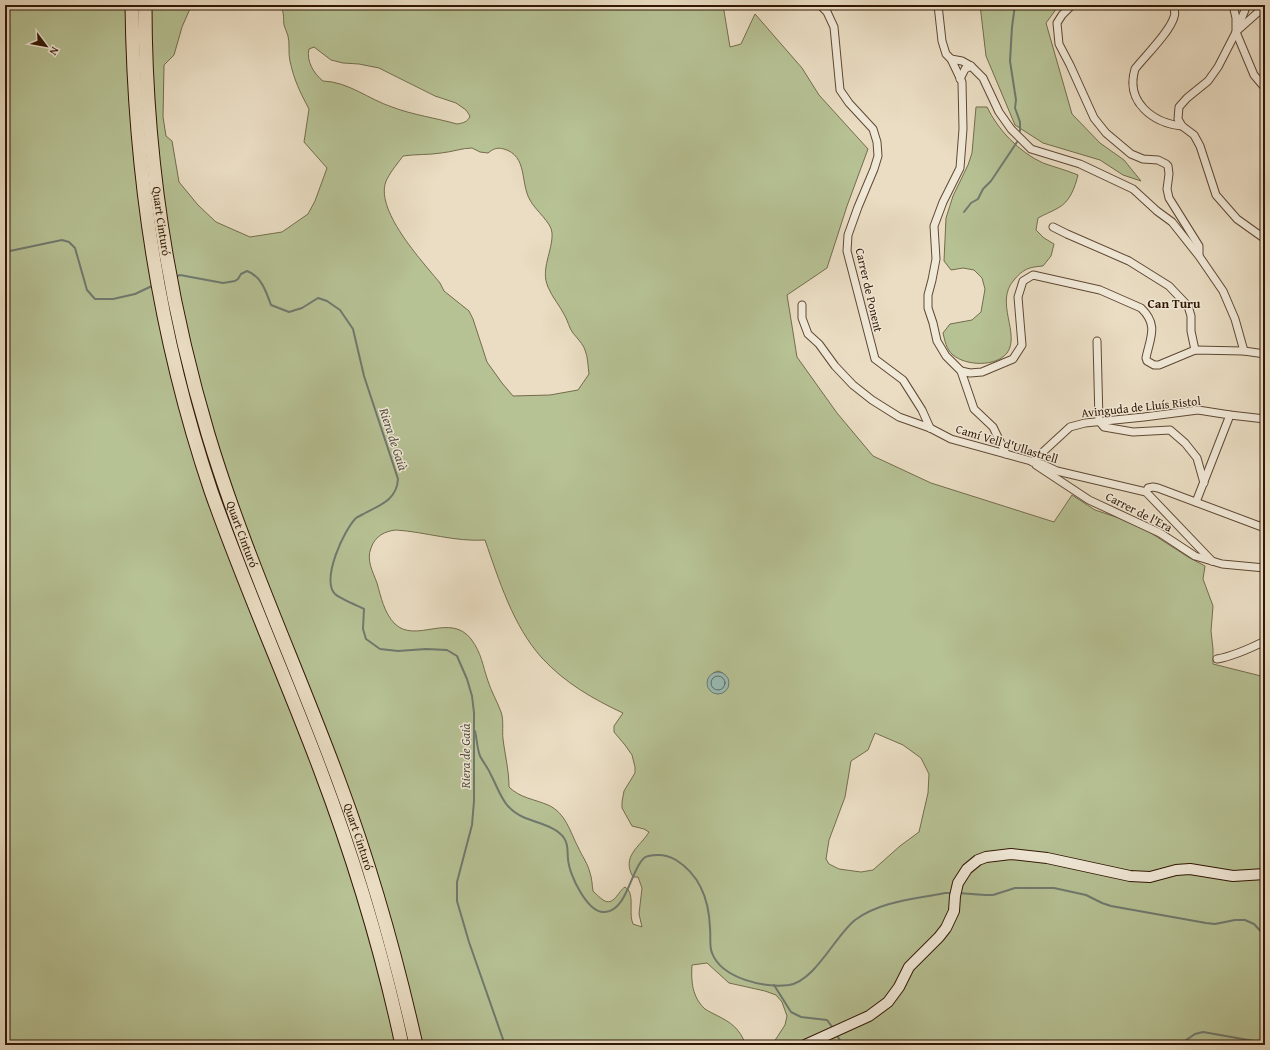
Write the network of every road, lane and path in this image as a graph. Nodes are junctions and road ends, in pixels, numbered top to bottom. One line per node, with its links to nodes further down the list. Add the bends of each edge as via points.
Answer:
1 (132, 5): 40 (highway, Quart Cinturó, via 134,89 144,193 155,269 178,374 204,466 239,568 320,768 351,857 379,948)
2 (146, 5): 41 (highway, Quart Cinturó, via 149,99 157,191 172,281 191,370 208,435 232,507 325,742 363,847 395,954)
3 (820, 5): 28 (street, Carrer de Ponent, via 827,12 834,27 840,90 873,129 877,142 878,156 848,235 847,251 875,359 903,380)
4 (938, 5): 11 (street, via 942,41 946,54)
5 (1072, 5): 18 (street, via 1057,23 1059,44 1094,118 1106,133 1131,154 1143,159 1158,160 1168,166 1166,189 1169,198 1199,246)
6 (1173, 5): 15 (street, via 1173,20 1135,69 1133,88 1144,110 1169,124)
7 (1233, 5): 10 (street)
8 (1247, 5): 10 (street)
9 (1265, 6): 10 (street)
10 (1236, 32): 14 (street, via 1254,75); 15 (street, via 1208,81 1179,107 1178,119)
11 (951, 59): 12 (street); 13 (street)
12 (971, 66): 13 (street, via 965,69); 18 (street, via 983,78 999,112 1011,129 1031,149 1080,164 1133,189 1172,222)
13 (960, 79): 24 (street, via 963,129 960,168 934,226 936,259 928,295 928,308 937,342 946,356)
14 (1265, 88)
15 (1182, 126): 17 (street, via 1194,135 1200,146 1216,195 1237,218)
16 (1052, 227): 21 (street, via 1129,261 1170,286 1188,306)
17 (1265, 239)
18 (1199, 256): 22 (street, via 1223,291 1235,319)
19 (802, 305): 28 (street, Camí Vell d'Ullastrell, via 802,318 808,334 853,385 899,417)
20 (1097, 341): 27 (street)
21 (1195, 350): 22 (street); 24 (street, via 1159,365 1150,363 1146,358 1152,325 1141,308 1100,290 1033,275 1023,281 1018,296 1022,345 1013,359 982,372 970,373)
22 (1244, 351): 23 (street)
23 (1265, 354)
24 (961, 370): 29 (street, via 974,409 993,427)
25 (1230, 416): 26 (street, Avinguda de Lluís Ristol); 27 (street, Avinguda de Lluís Ristol, via 1198,410); 31 (street)
26 (1265, 419)
27 (1099, 421): 30 (street, Avinguda de Lluís Ristol, via 1070,427); 31 (street, via 1104,427 1133,432 1170,430 1197,458)
28 (930, 428): 29 (street, Camí Vell d'Ullastrell, via 951,439)
29 (1006, 454): 30 (street, Camí Vell d'Ullastrell)
30 (1032, 462): 32 (street, Camí Vell d'Ullastrell, via 1057,471); 35 (street, Carrer de l'Era, via 1089,500 1160,532 1195,556)
31 (1204, 483): 33 (street)
32 (1146, 492): 33 (street, via 1148,488 1153,487); 35 (street)
33 (1196, 502): 34 (street, via 1262,527)
34 (1265, 520)
35 (1212, 561): 36 (street, Carrer de l'Era)
36 (1265, 568)
37 (1265, 641): 38 (street, via 1230,657)
38 (1217, 659)
39 (1265, 874): 42 (street, via 1233,876 1190,869 1140,877 1047,858 1011,854 982,859 971,865 962,875 956,890 954,911 946,928 909,967 888,1002 869,1016)
40 (402, 1045)
41 (416, 1045)
42 (805, 1045)

